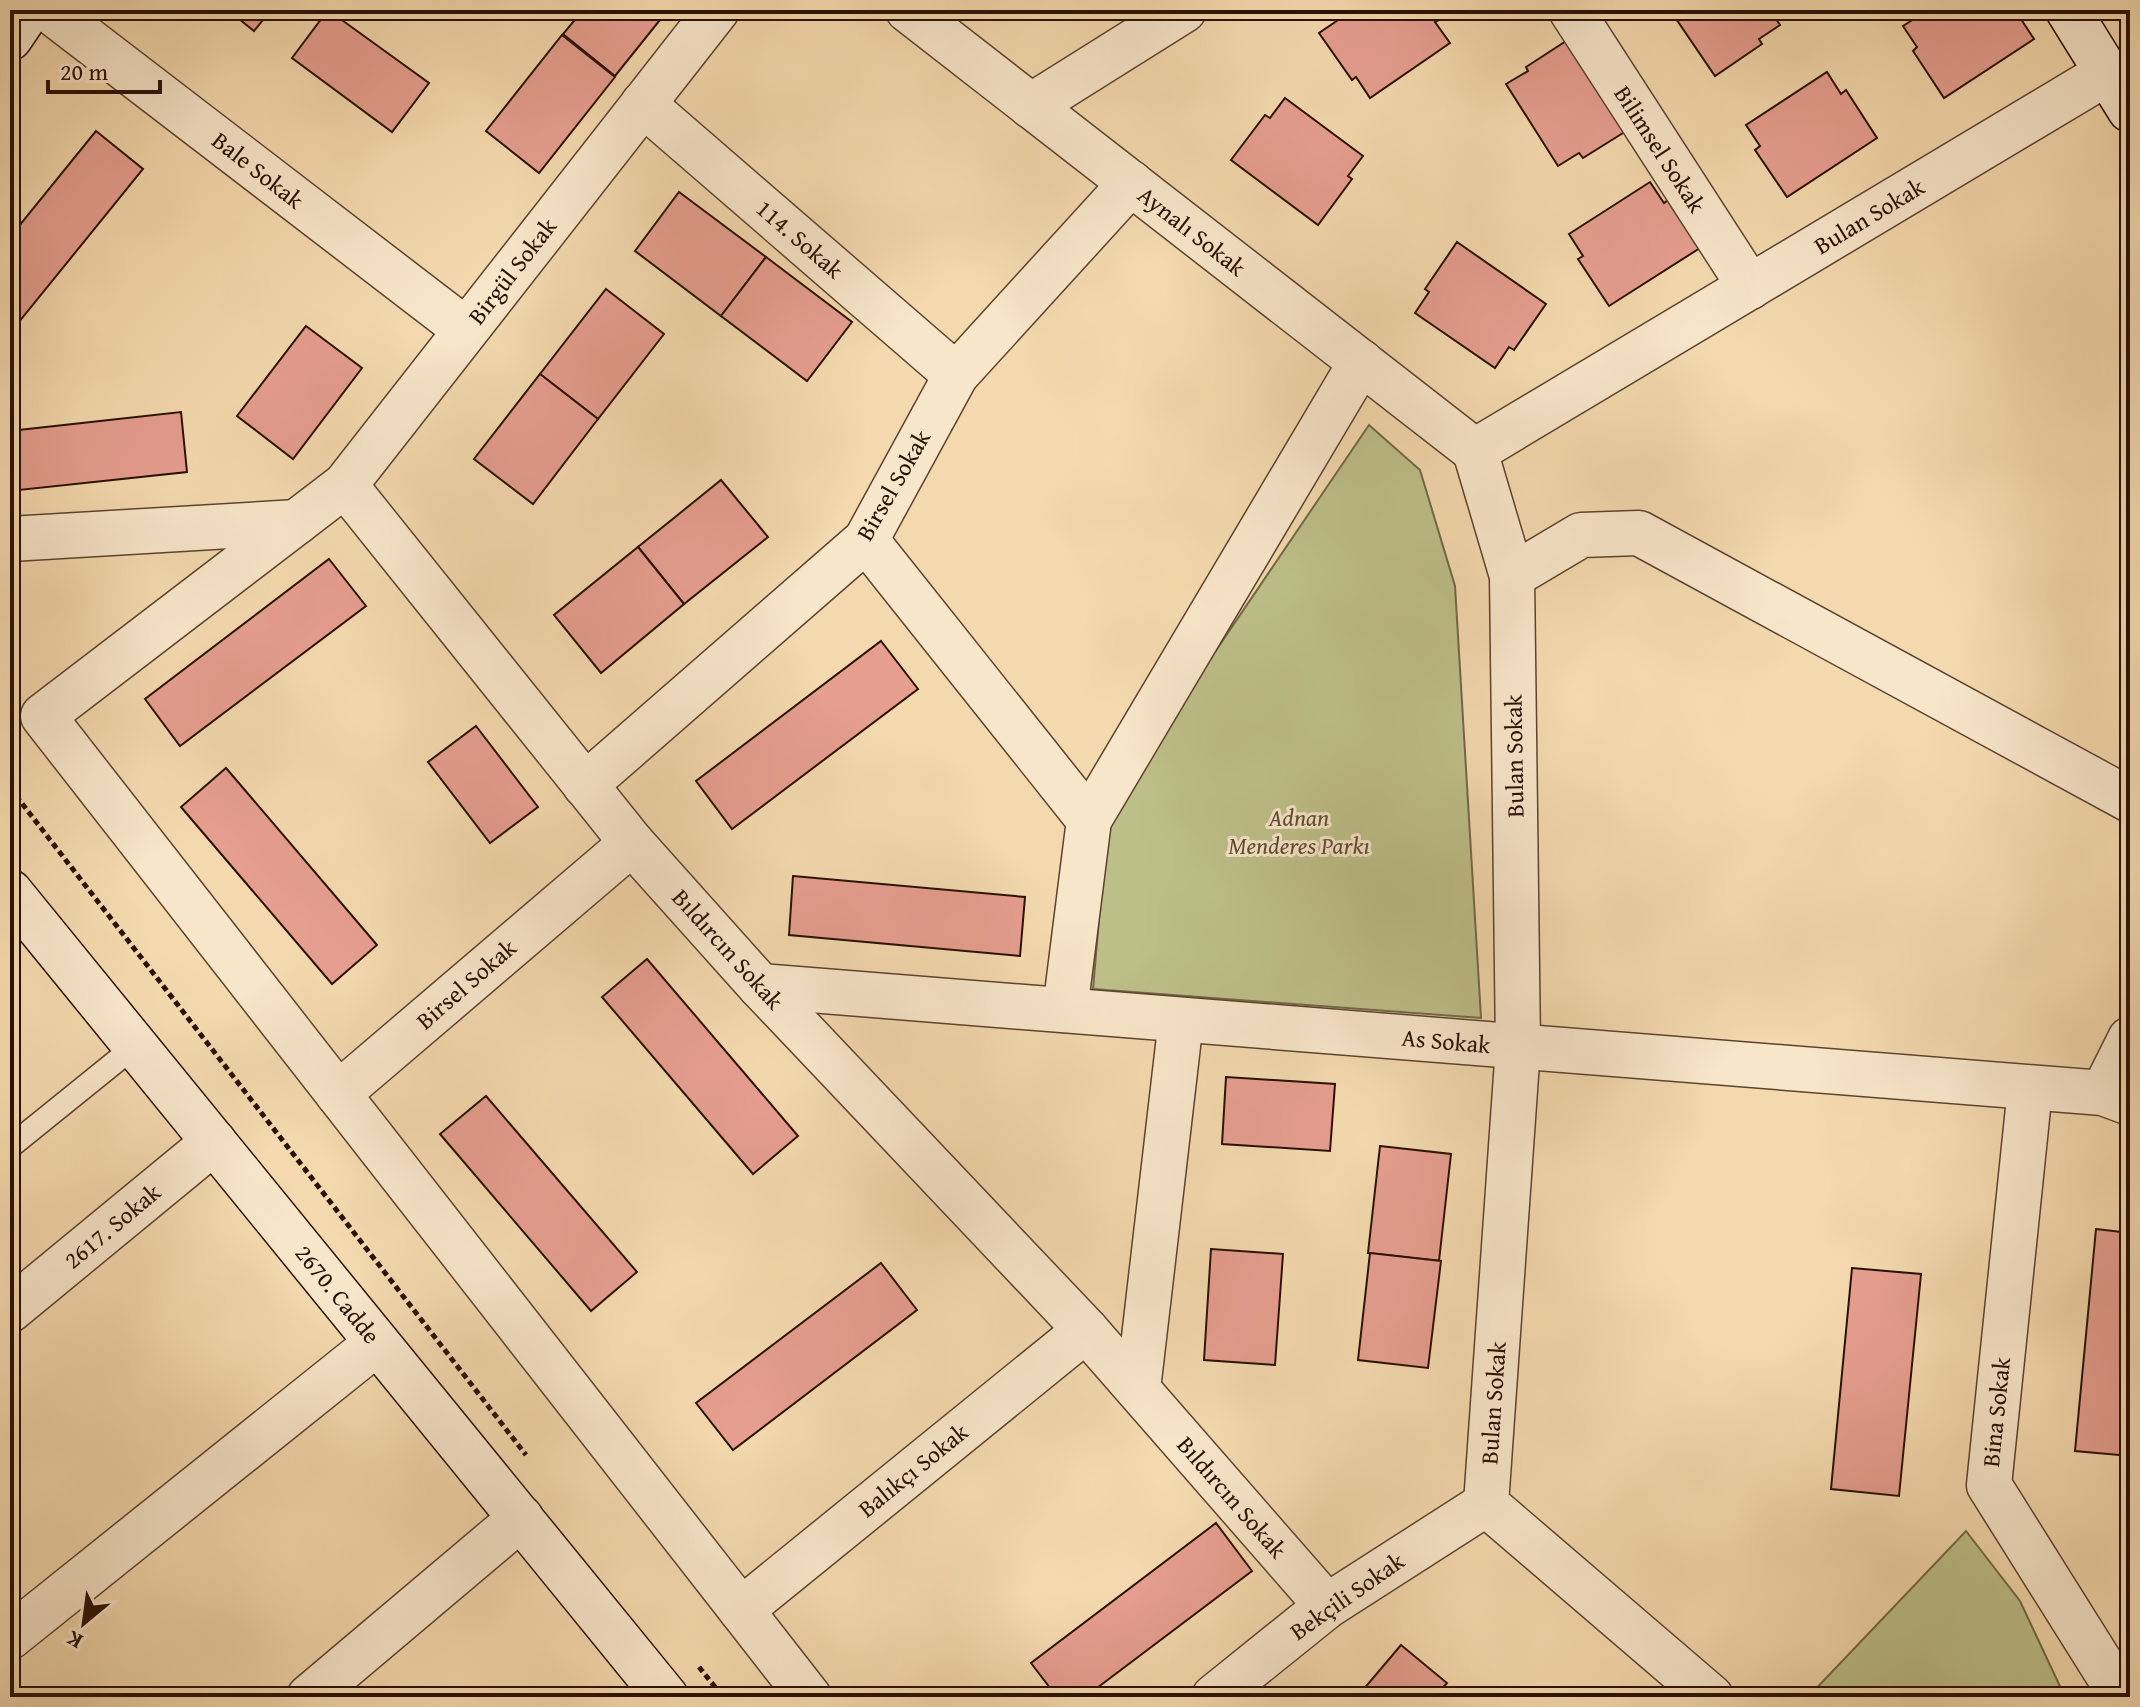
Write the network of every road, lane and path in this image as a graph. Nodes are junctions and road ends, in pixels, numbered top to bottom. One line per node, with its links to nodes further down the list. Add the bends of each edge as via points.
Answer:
1 (29, 10): 8 (street)
2 (49, 10): 15 (street, Bale Sokak)
3 (717, 10): 10 (street, Birgül Sokak)
4 (908, 10): 11 (street, Aynalı Sokak)
5 (1184, 10): 11 (street)
6 (1571, 10): 14 (street, Bilimsel Sokak)
7 (2068, 10): 9 (street)
8 (10, 38)
9 (2119, 66): 12 (street); 14 (street, Bulan Sokak)
10 (643, 104): 15 (street, Birgül Sokak); 17 (street, 114. Sokak)
11 (1031, 106): 13 (street, Aynalı Sokak)
12 (2130, 110)
13 (1131, 183): 16 (street, Aynalı Sokak); 17 (street, Birsel Sokak)
14 (1750, 287): 18 (street, Bulan Sokak)
15 (466, 330): 19 (street, Birgül Sokak)
16 (1361, 362): 18 (street, Aynalı Sokak); 27 (street)
17 (956, 375): 22 (street, Birsel Sokak)
18 (1475, 451): 23 (street, Bulan Sokak)
19 (345, 485): 20 (street, Birgül Sokak); 24 (street, Bıldırcın Sokak)
20 (297, 522): 21 (street); 37 (street, Birgül Sokak, via 43,716)
21 (10, 539)
22 (866, 540): 24 (street, Birsel Sokak); 27 (street)
23 (1512, 576): 26 (street, via 1581,535 1639,533); 35 (street, Bulan Sokak)
24 (585, 785): 28 (street, Bıldırcın Sokak)
25 (10, 788): 45 (path)
26 (2130, 800)
27 (1089, 820): 31 (street)
28 (632, 843): 30 (street, Bıldırcın Sokak); 37 (street, Birsel Sokak)
29 (10, 892): 34 (street, 2670. Cadde)
30 (760, 986): 31 (street, As Sokak); 42 (street, Bıldırcın Sokak)
31 (1065, 1010): 32 (street, As Sokak)
32 (1181, 1020): 35 (street, As Sokak); 44 (street)
33 (2130, 1039): 38 (street)
34 (135, 1046): 39 (street, 2670. Cadde); 40 (lane)
35 (1518, 1047): 36 (street, As Sokak); 46 (street, Bulan Sokak)
36 (2030, 1089): 38 (street, As Sokak); 58 (street, Bina Sokak, via 1989,1485)
37 (338, 1094): 49 (street)
38 (2116, 1098)
39 (214, 1142): 41 (street, 2617. Sokak); 43 (street, 2670. Cadde)
40 (10, 1147)
41 (10, 1310)
42 (1086, 1330): 44 (street, Bıldırcın Sokak); 49 (street, Balıkçı Sokak)
43 (377, 1343): 47 (street, 2670. Cadde); 50 (street)
44 (1138, 1389): 48 (street, Bıldırcın Sokak)
45 (532, 1463)
46 (1486, 1504): 48 (street, Bekçili Sokak); 57 (street)
47 (521, 1518): 52 (street); 53 (street, 2670. Cadde)
48 (1327, 1606): 56 (street, Bekçili Sokak)
49 (741, 1610): 55 (street)
50 (10, 1637)
51 (693, 1660): 54 (path)
52 (309, 1697)
53 (666, 1697)
54 (723, 1697)
55 (809, 1697)
56 (1214, 1697)
57 (1711, 1697)
58 (2122, 1697)

